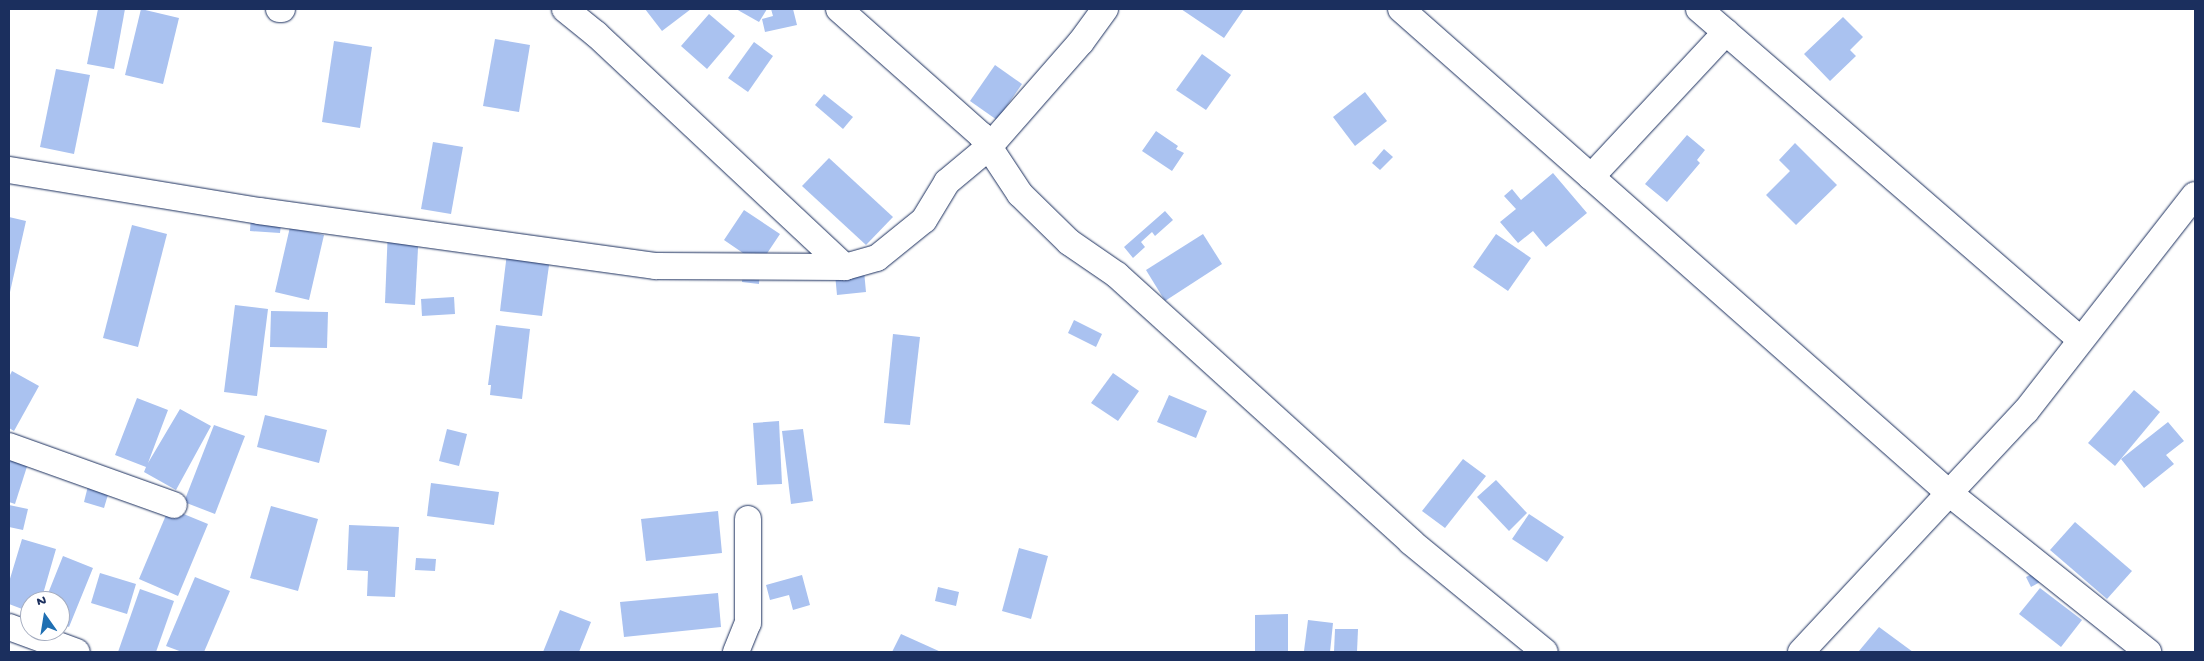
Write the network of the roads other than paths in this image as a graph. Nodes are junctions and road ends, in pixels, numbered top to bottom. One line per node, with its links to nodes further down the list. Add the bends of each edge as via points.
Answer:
1 (565, 9): 11 (street, via 596,34)
2 (839, 9): 7 (street, via 981,135)
3 (1105, 9): 7 (street, via 1082,42)
4 (1401, 9): 9 (street)
5 (1699, 9): 6 (street)
6 (1726, 32): 9 (street); 12 (street)
7 (989, 147): 11 (street, via 947,182 924,220 878,258); 20 (street, via 1020,194 1069,242 1117,275 1411,542)
8 (9, 170): 11 (street, via 259,211 656,266)
9 (1591, 177): 14 (street)
10 (2195, 195): 12 (street)
11 (845, 267)
12 (2081, 340): 14 (street, via 2026,411)
13 (9, 446): 15 (street)
14 (1949, 493): 21 (street); 22 (street)
15 (174, 505)
16 (748, 519): 19 (street, via 748,624)
17 (9, 627): 18 (street)
18 (77, 652)
19 (736, 652)
20 (1546, 652)
21 (1802, 652)
22 (2148, 652)

